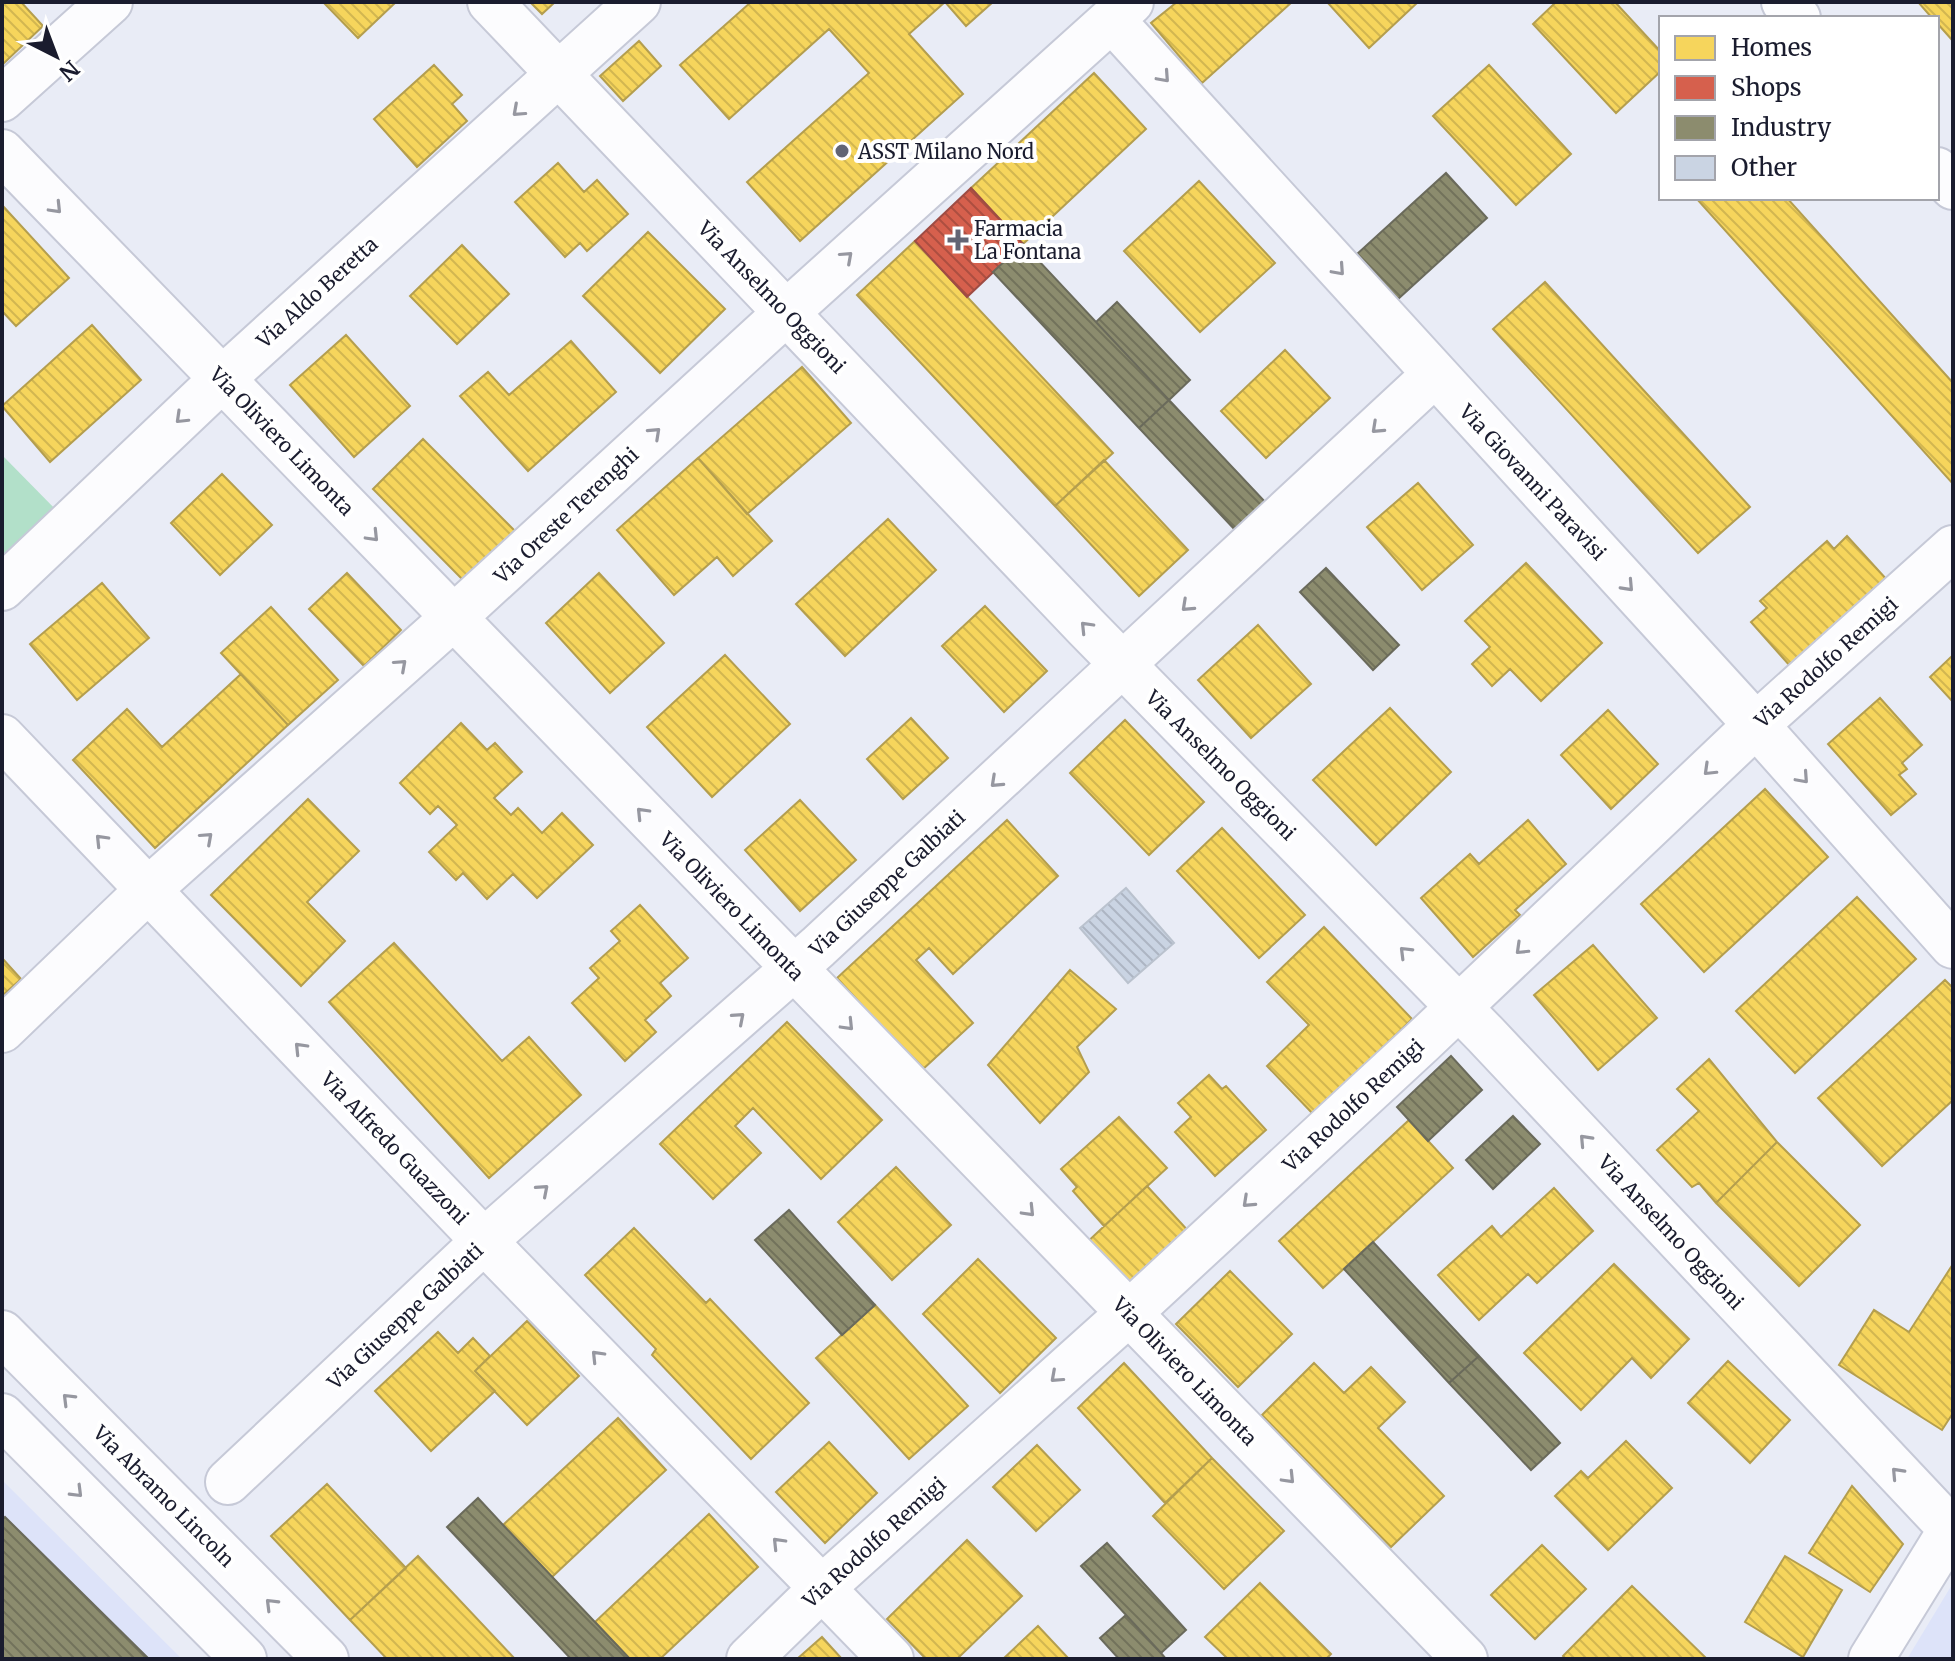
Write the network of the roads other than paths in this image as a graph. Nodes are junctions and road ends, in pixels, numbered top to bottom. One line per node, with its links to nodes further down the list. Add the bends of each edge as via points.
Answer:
1 (110, 2): 6 (street)
2 (490, 2): 5 (street, Via Anselmo Oggioni)
3 (638, 2): 5 (street, Via Aldo Beretta)
4 (1121, 11): 10 (street, Via Oreste Terenghi, one-way to 4); 11 (street, Via Giovanni Paravisi, one-way to 11)
5 (558, 74): 10 (street, Via Anselmo Oggioni); 12 (street, Via Aldo Beretta, one-way to 12)
6 (2, 99)
7 (2, 152): 12 (street, Via Oliviero Limonta, one-way to 12)
8 (1939, 172): 9 (street)
9 (1953, 187)
10 (787, 312): 15 (street, Via Oreste Terenghi, one-way to 10); 16 (street, Via Anselmo Oggioni, one-way to 10)
11 (1434, 375): 16 (street, Via Giuseppe Galbiati, one-way to 16); 17 (street, Via Giovanni Paravisi, one-way to 17)
12 (222, 379): 14 (street, Via Aldo Beretta, one-way to 14); 15 (street, Via Oliviero Limonta, one-way to 15)
13 (1953, 548): 17 (street, Via Rodolfo Remigi)
14 (2, 588)
15 (453, 618): 19 (street, Via Oreste Terenghi, one-way to 15); 21 (street, Via Oliviero Limonta, one-way to 15)
16 (1122, 665): 21 (street, Via Giuseppe Galbiati, one-way to 21); 22 (street, Via Anselmo Oggioni, one-way to 16)
17 (1756, 725): 20 (street, Via Giovanni Paravisi, one-way to 20); 22 (street, Via Rodolfo Remigi, one-way to 22)
18 (2, 737): 19 (street, Via Alfredo Guazzoni, one-way to 18)
19 (149, 889): 23 (street, Via Oreste Terenghi); 24 (street, Via Alfredo Guazzoni, one-way to 19)
20 (1953, 946)
21 (793, 970): 24 (street, Via Giuseppe Galbiati, one-way to 21); 25 (street, Via Oliviero Limonta, one-way to 25)
22 (1459, 1007): 25 (street, Via Rodolfo Remigi, one-way to 25); 29 (street, Via Anselmo Oggioni, one-way to 22)
23 (2, 1030)
24 (484, 1241): 28 (street, Via Giuseppe Galbiati); 30 (street, Via Alfredo Guazzoni, one-way to 24)
25 (1129, 1313): 30 (street, Via Rodolfo Remigi, one-way to 30); 35 (street, Via Oliviero Limonta, one-way to 35)
26 (2, 1333): 32 (street, Via Abramo Lincoln, one-way to 26)
27 (2, 1416): 31 (street, one-way to 31)
28 (228, 1482)
29 (1952, 1528): 36 (street)
30 (823, 1587): 33 (street, Via Rodolfo Remigi); 34 (street, Via Alfredo Guazzoni)
31 (244, 1659)
32 (326, 1659)
33 (749, 1659)
34 (891, 1659)
35 (1465, 1659)
36 (1871, 1659)

